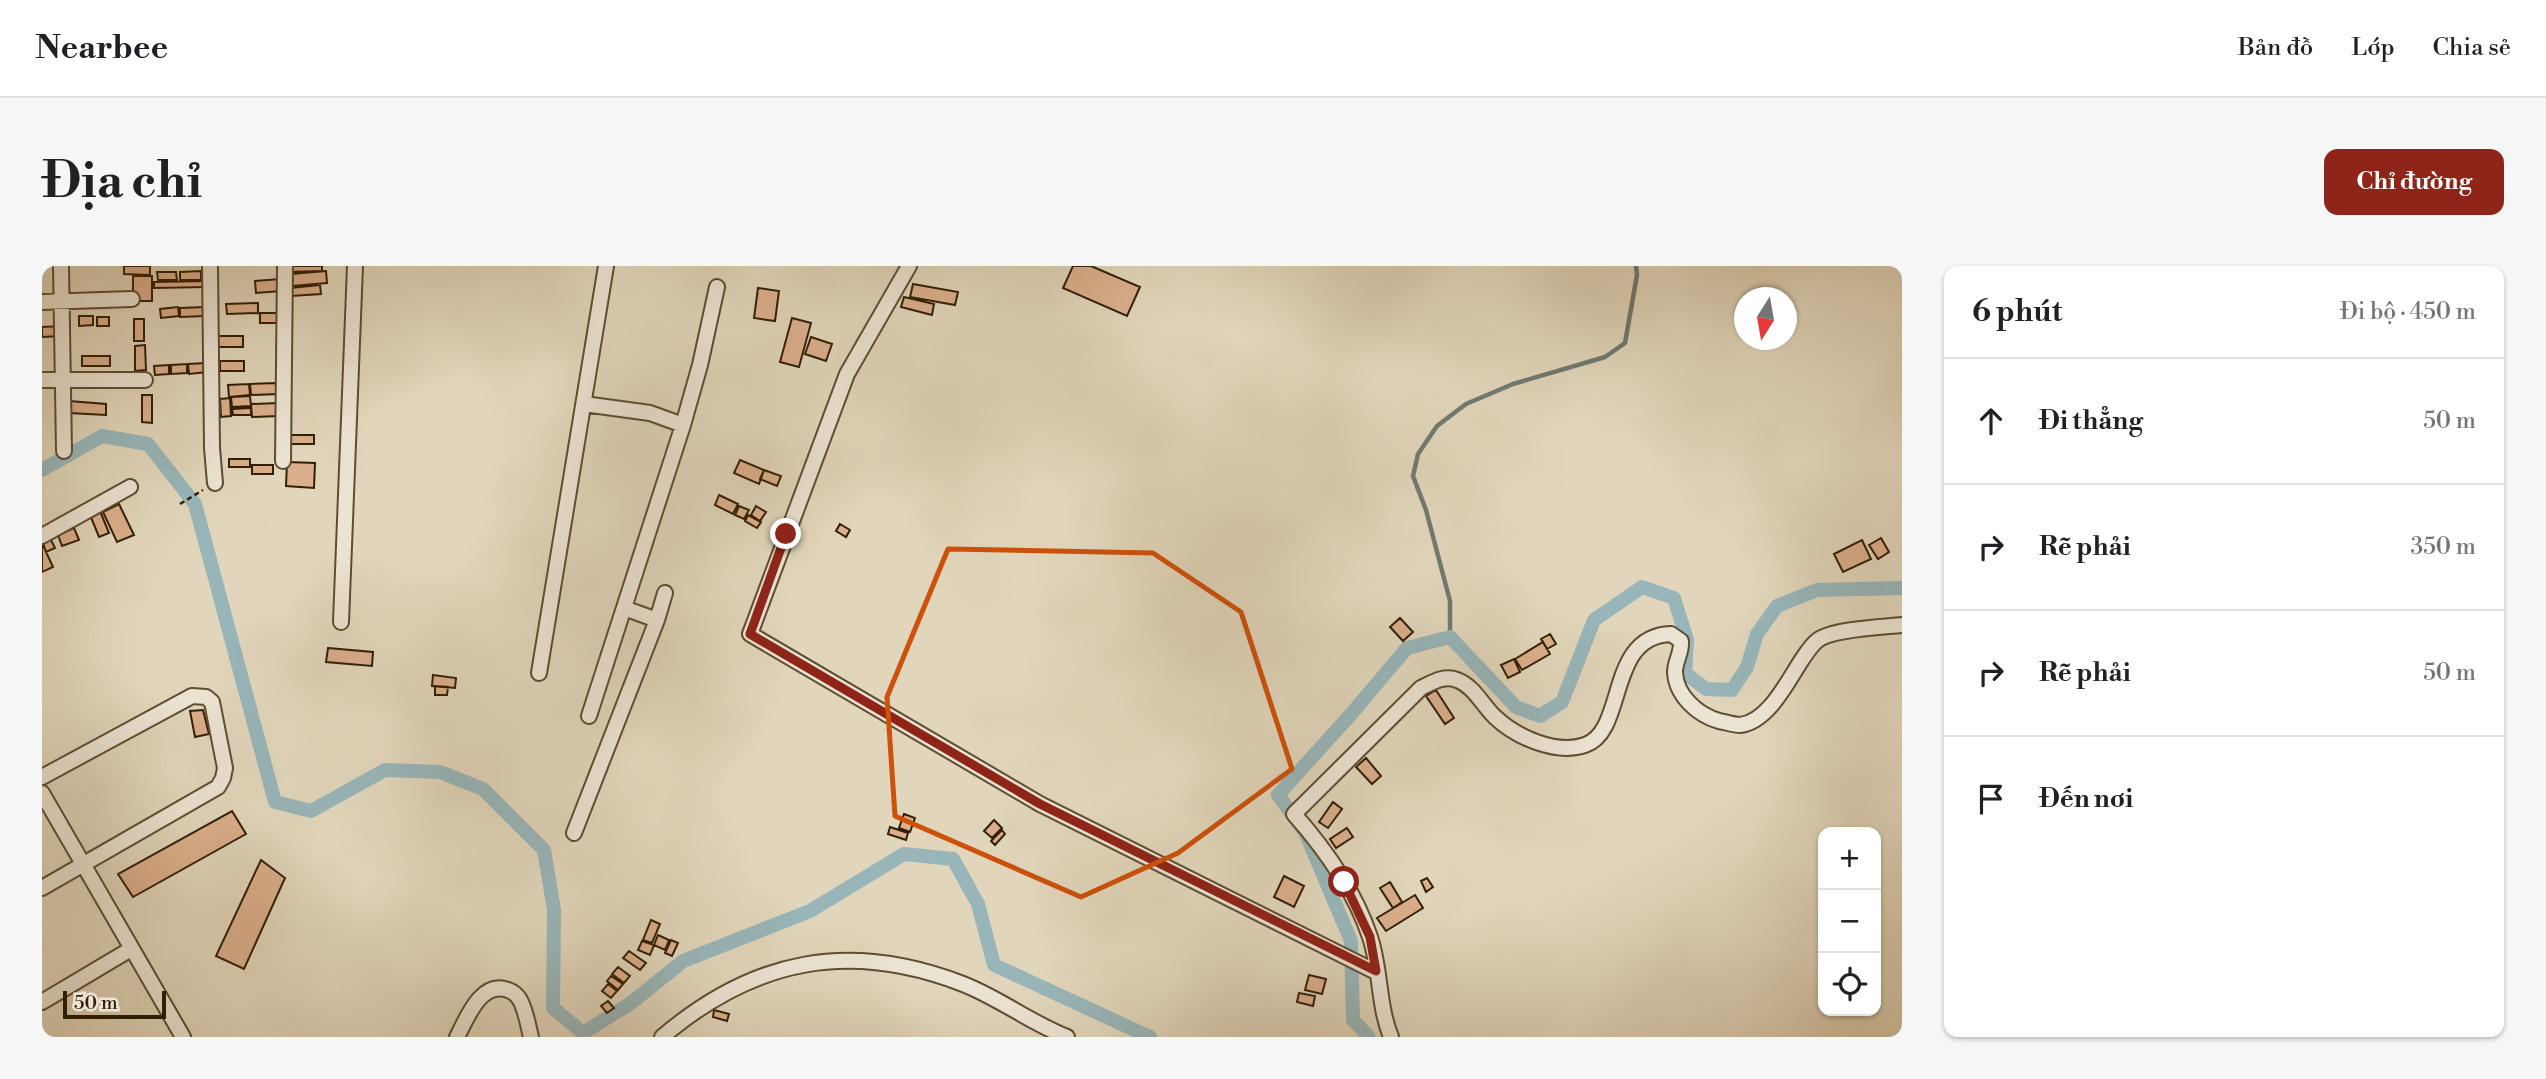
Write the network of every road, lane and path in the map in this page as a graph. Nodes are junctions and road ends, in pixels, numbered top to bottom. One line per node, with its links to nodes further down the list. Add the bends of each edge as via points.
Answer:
1 (61, 266): 10 (street)
2 (211, 266): 18 (street)
3 (285, 266): 17 (street)
4 (355, 266): 25 (street)
5 (606, 266): 14 (street)
6 (909, 266): 35 (street, via 846,374 750,634 1040,804)
7 (717, 287): 15 (street)
8 (132, 299): 10 (street)
9 (42, 302): 10 (street)
10 (62, 302): 11 (street)
11 (63, 379): 12 (street); 13 (street); 16 (street)
12 (42, 380)
13 (145, 380)
14 (584, 404): 15 (street, via 650,413); 27 (street)
15 (683, 425): 23 (street)
16 (64, 452)
17 (283, 461)
18 (215, 483): 20 (path)
19 (130, 487): 21 (street)
20 (180, 504)
21 (42, 536)
22 (665, 593): 24 (street)
23 (624, 608): 24 (street); 28 (street)
24 (657, 620): 31 (street)
25 (341, 622)
26 (1902, 625): 35 (street, via 1819,638 1776,701 1755,720 1740,725 1697,711 1683,695 1675,674 1681,641 1671,634 1653,636 1629,662 1604,730 1584,746 1555,747 1523,736 1497,719 1458,680 1446,678 1421,688 1294,814 1344,882 1370,937)
27 (539, 673)
28 (589, 716)
29 (42, 777): 32 (street, via 192,696 212,702 224,763 221,784)
30 (42, 793): 32 (street)
31 (574, 833)
32 (82, 864): 33 (street); 34 (street)
33 (42, 888)
34 (131, 948): 36 (street); 37 (street)
35 (1376, 971): 42 (street)
36 (42, 1002)
37 (182, 1037)
38 (457, 1037): 39 (street, via 472,1008 488,990 499,987 521,1001)
39 (531, 1037)
40 (662, 1037): 41 (street, via 718,995 760,977 812,962 861,961 918,969 965,985)
41 (1067, 1037)
42 (1391, 1037)

